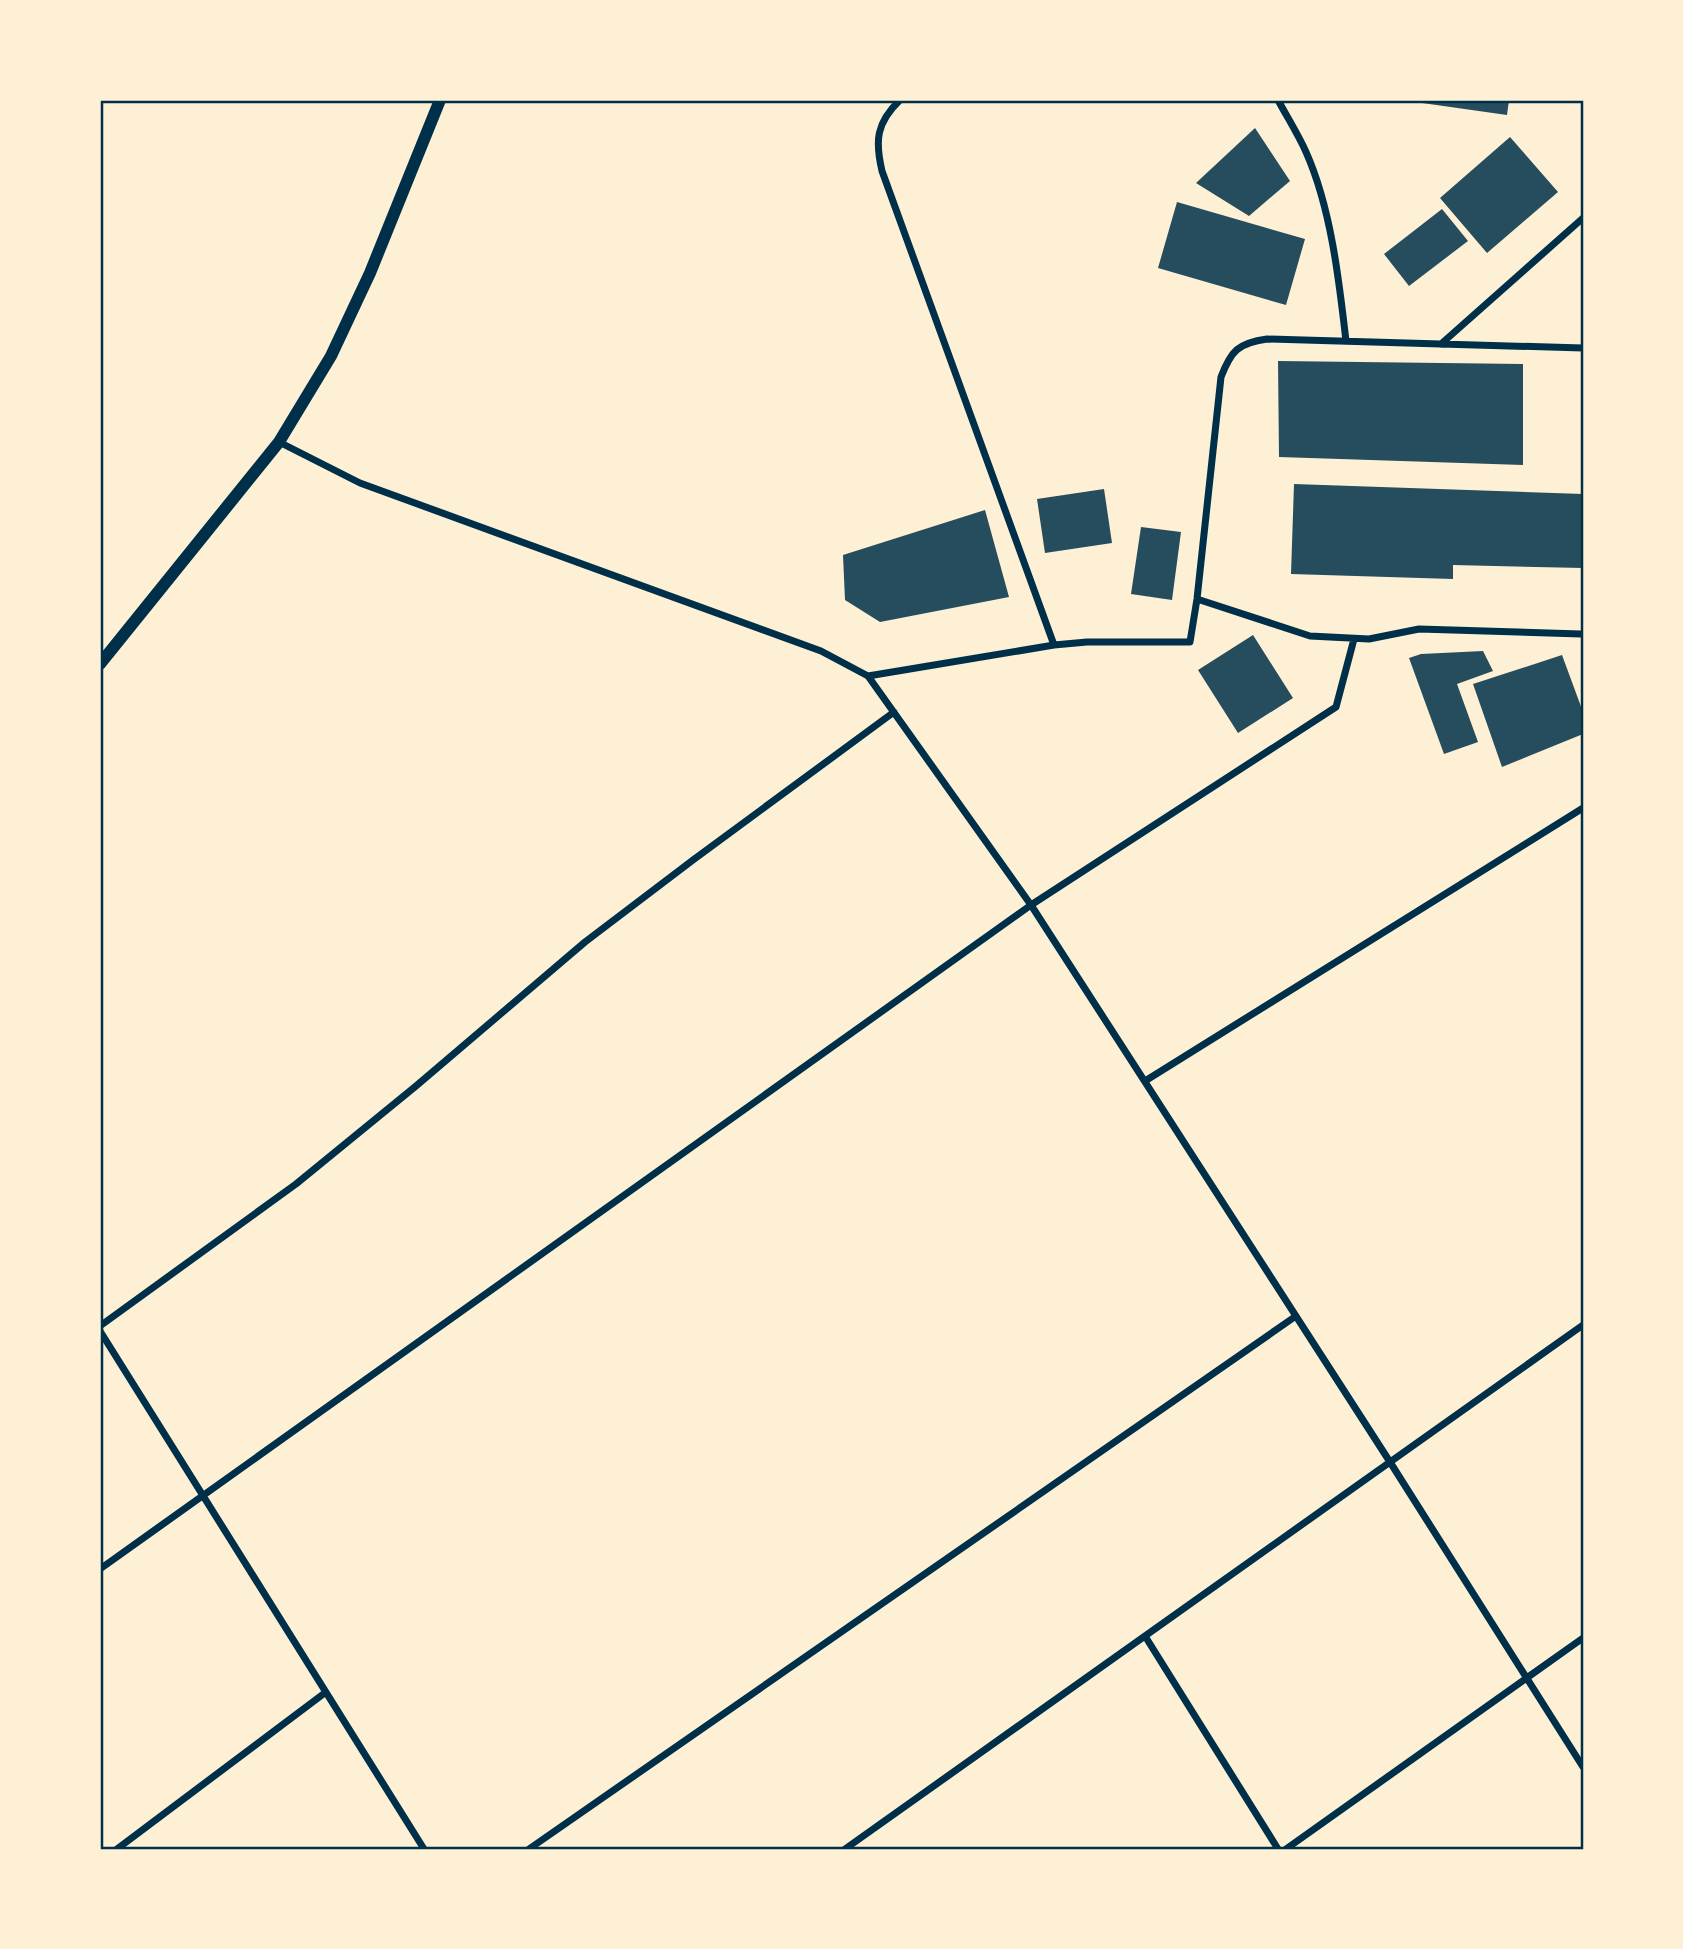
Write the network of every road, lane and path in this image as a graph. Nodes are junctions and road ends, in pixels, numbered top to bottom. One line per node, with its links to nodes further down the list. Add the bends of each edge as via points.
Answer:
1 (440, 100): 8 (street, via 331,356)
2 (900, 100): 12 (street, via 879,131 882,171)
3 (1278, 100): 5 (street, via 1306,152 1322,200 1339,275)
4 (1583, 218): 6 (street)
5 (1346, 341): 6 (street); 9 (street, via 1251,341 1238,347 1228,360 1221,377)
6 (1441, 344): 7 (street)
7 (1583, 348)
8 (279, 442): 13 (street); 14 (street, via 360,483 821,651)
9 (1197, 599): 11 (street, via 1310,636); 12 (street, via 1190,642)
10 (1581, 634): 11 (street, via 1419,629)
11 (1354, 639): 17 (street, via 1336,707)
12 (1055, 645): 14 (street)
13 (100, 664)
14 (868, 676): 15 (street)
15 (894, 712): 17 (street); 21 (street, via 585,942 296,1184)
16 (1583, 808): 18 (street)
17 (1031, 905): 18 (street); 23 (street)
18 (1145, 1081): 19 (street)
19 (1296, 1316): 22 (street); 32 (street)
20 (1583, 1325): 22 (street)
21 (100, 1328): 23 (street)
22 (1390, 1462): 25 (street); 27 (street)
23 (203, 1495): 24 (street); 28 (street)
24 (100, 1569)
25 (1146, 1636): 33 (street); 34 (street)
26 (1583, 1638): 27 (street)
27 (1527, 1678): 29 (street); 35 (street)
28 (326, 1692): 30 (street); 31 (street)
29 (1583, 1768)
30 (117, 1849)
31 (424, 1849)
32 (529, 1849)
33 (845, 1849)
34 (1278, 1849)
35 (1286, 1849)

